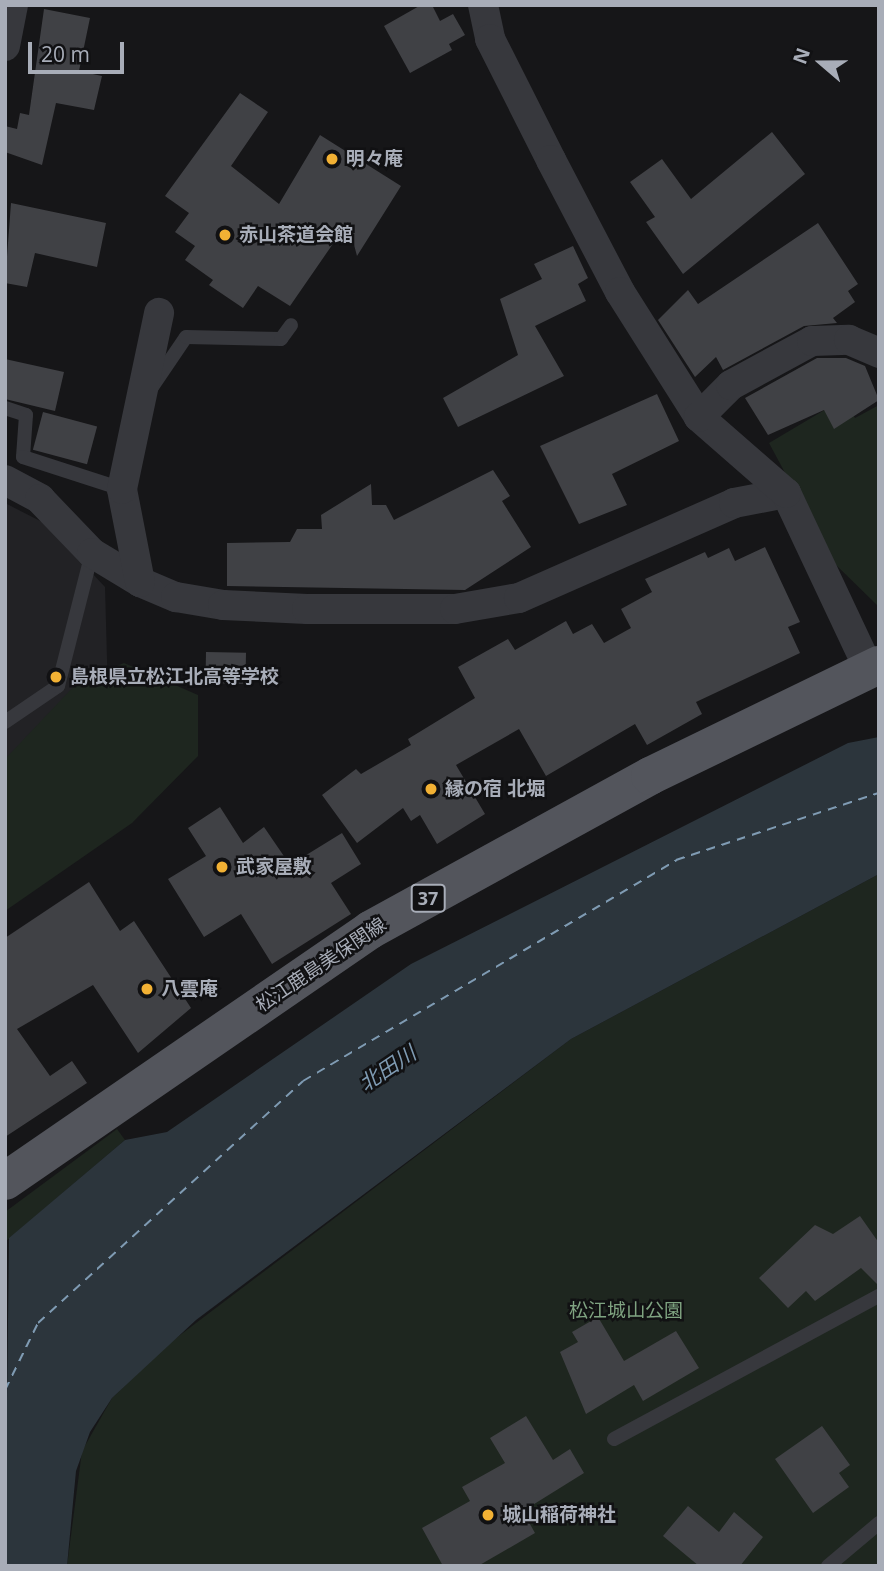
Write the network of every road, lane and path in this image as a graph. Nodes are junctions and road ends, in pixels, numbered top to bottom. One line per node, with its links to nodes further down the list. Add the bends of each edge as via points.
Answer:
1 (13, 5): 3 (street)
2 (483, 5): 9 (street, via 490,39 551,160 647,337)
3 (5, 46)
4 (159, 313): 7 (street)
5 (291, 325): 7 (lane, via 281,340 186,337)
6 (879, 353): 9 (street, via 849,340 812,341 732,385)
7 (144, 399): 11 (street)
8 (5, 408): 11 (lane, via 26,415 23,457)
9 (699, 417): 12 (street)
10 (5, 480): 13 (street, via 40,499)
11 (122, 489): 14 (street)
12 (786, 493): 14 (street, via 734,503 519,598 454,609 223,605); 15 (street)
13 (92, 553): 14 (street); 16 (lane, via 58,686)
14 (140, 582)
15 (873, 666): 17 (main road, 松江鹿島美保関線 / 37, via 370,930)
16 (5, 722)
17 (5, 1181)
18 (879, 1296): 19 (lane)
19 (614, 1438)
20 (879, 1523): 21 (lane)
21 (828, 1566)

